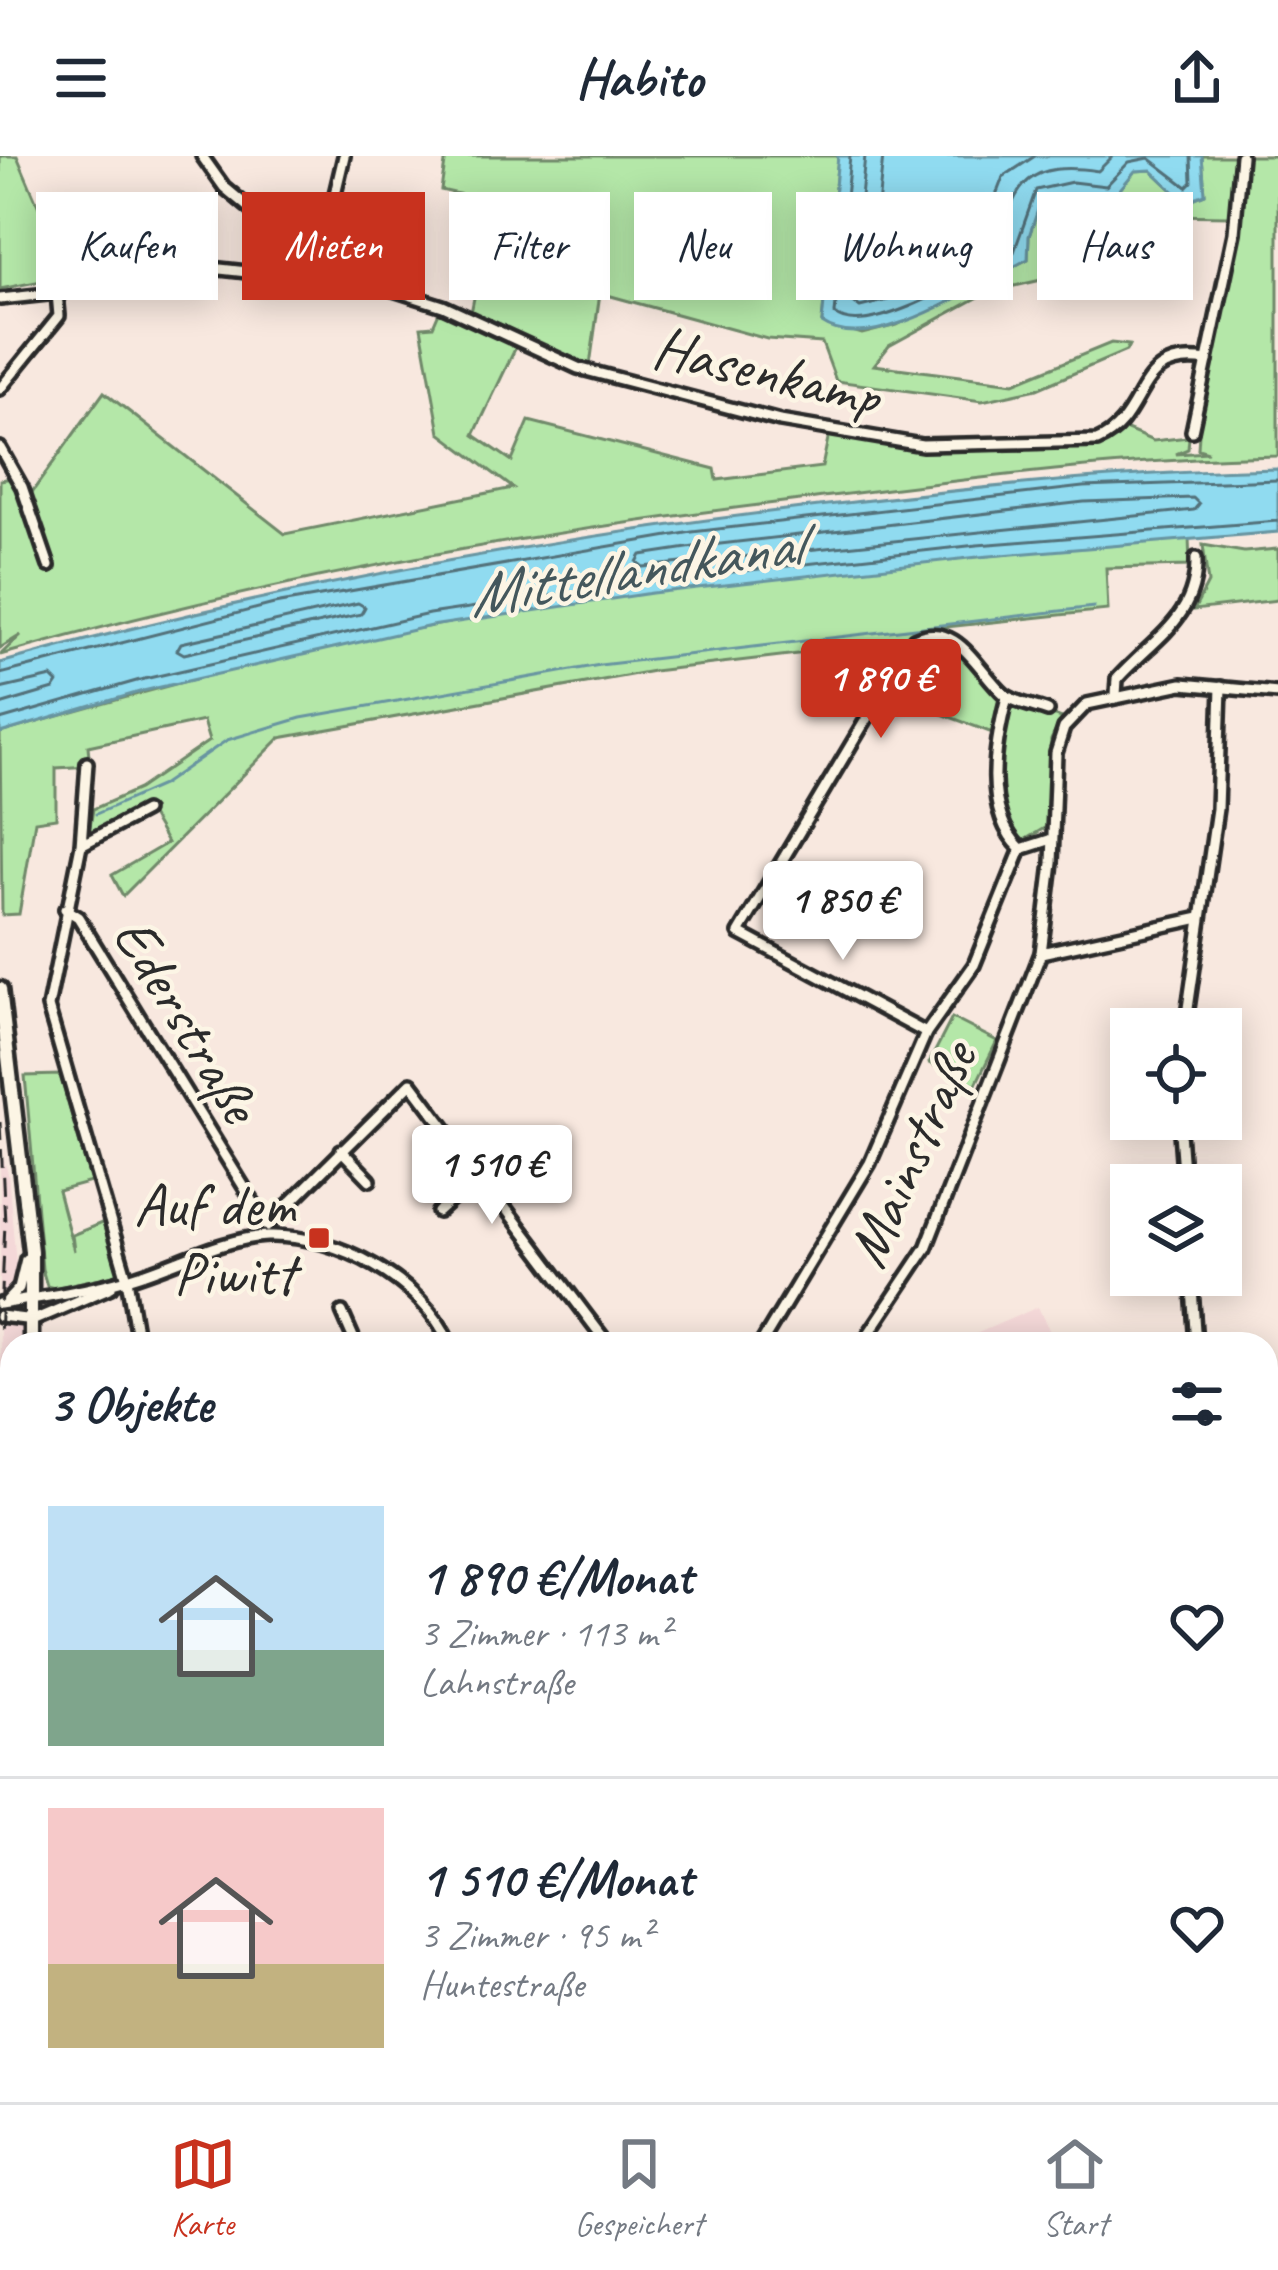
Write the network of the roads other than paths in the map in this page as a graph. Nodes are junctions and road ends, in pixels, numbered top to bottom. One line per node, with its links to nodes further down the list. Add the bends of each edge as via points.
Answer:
1 (202, 156): 5 (street)
2 (344, 156): 4 (street)
3 (1241, 156): 10 (street)
4 (335, 192)
5 (242, 202)
6 (36, 295): 7 (street)
7 (0, 298)
8 (58, 300): 11 (street, via 59,316)
9 (423, 300): 10 (street, Hasenkamp, via 578,368 780,422 909,444 1097,440 1116,430 1162,365)
10 (1207, 361): 12 (street)
11 (0, 389)
12 (1192, 431)
13 (0, 448): 15 (street)
14 (1196, 558): 18 (street, Mainstraße, via 1190,604 1117,680)
15 (49, 566)
16 (1221, 687): 17 (street); 18 (street); 27 (street, via 1217,809)
17 (1278, 693)
18 (1116, 695): 23 (street, Mainstraße, via 1078,710 1064,728)
19 (1007, 698): 20 (street); 25 (street, via 997,793); 31 (street, via 951,638 914,639 739,933)
20 (1048, 711)
21 (87, 763): 24 (street)
22 (145, 812): 24 (street)
23 (1052, 839): 25 (street); 28 (street, Mainstraße)
24 (81, 845): 26 (street)
25 (1021, 849): 31 (street, via 974,965)
26 (65, 909): 37 (street, Ederstraße, via 78,917); 38 (street, via 50,1017)
27 (1201, 918): 28 (street); 30 (street)
28 (1041, 953): 51 (street, Mainstraße, via 926,1248)
29 (0, 989): 36 (street)
30 (1188, 1008)
31 (926, 1034): 50 (street, via 870,1163)
32 (341, 1150): 33 (street, via 411,1083); 34 (street); 37 (street)
33 (480, 1174): 35 (street); 49 (street)
34 (370, 1180)
35 (438, 1212)
36 (29, 1230): 40 (street); 41 (street, via 19,1288)
37 (269, 1230): 38 (street); 48 (street, via 384,1273 426,1305)
38 (127, 1279): 40 (street); 44 (street); 46 (street)
39 (1193, 1296): 52 (street)
40 (34, 1298): 41 (street); 44 (street)
41 (2, 1304)
42 (341, 1312): 47 (street)
43 (0, 1316): 44 (street)
44 (34, 1320): 45 (street)
45 (32, 1332)
46 (136, 1332)
47 (350, 1332)
48 (443, 1332)
49 (599, 1332)
50 (768, 1332)
51 (870, 1332)
52 (1195, 1332)

